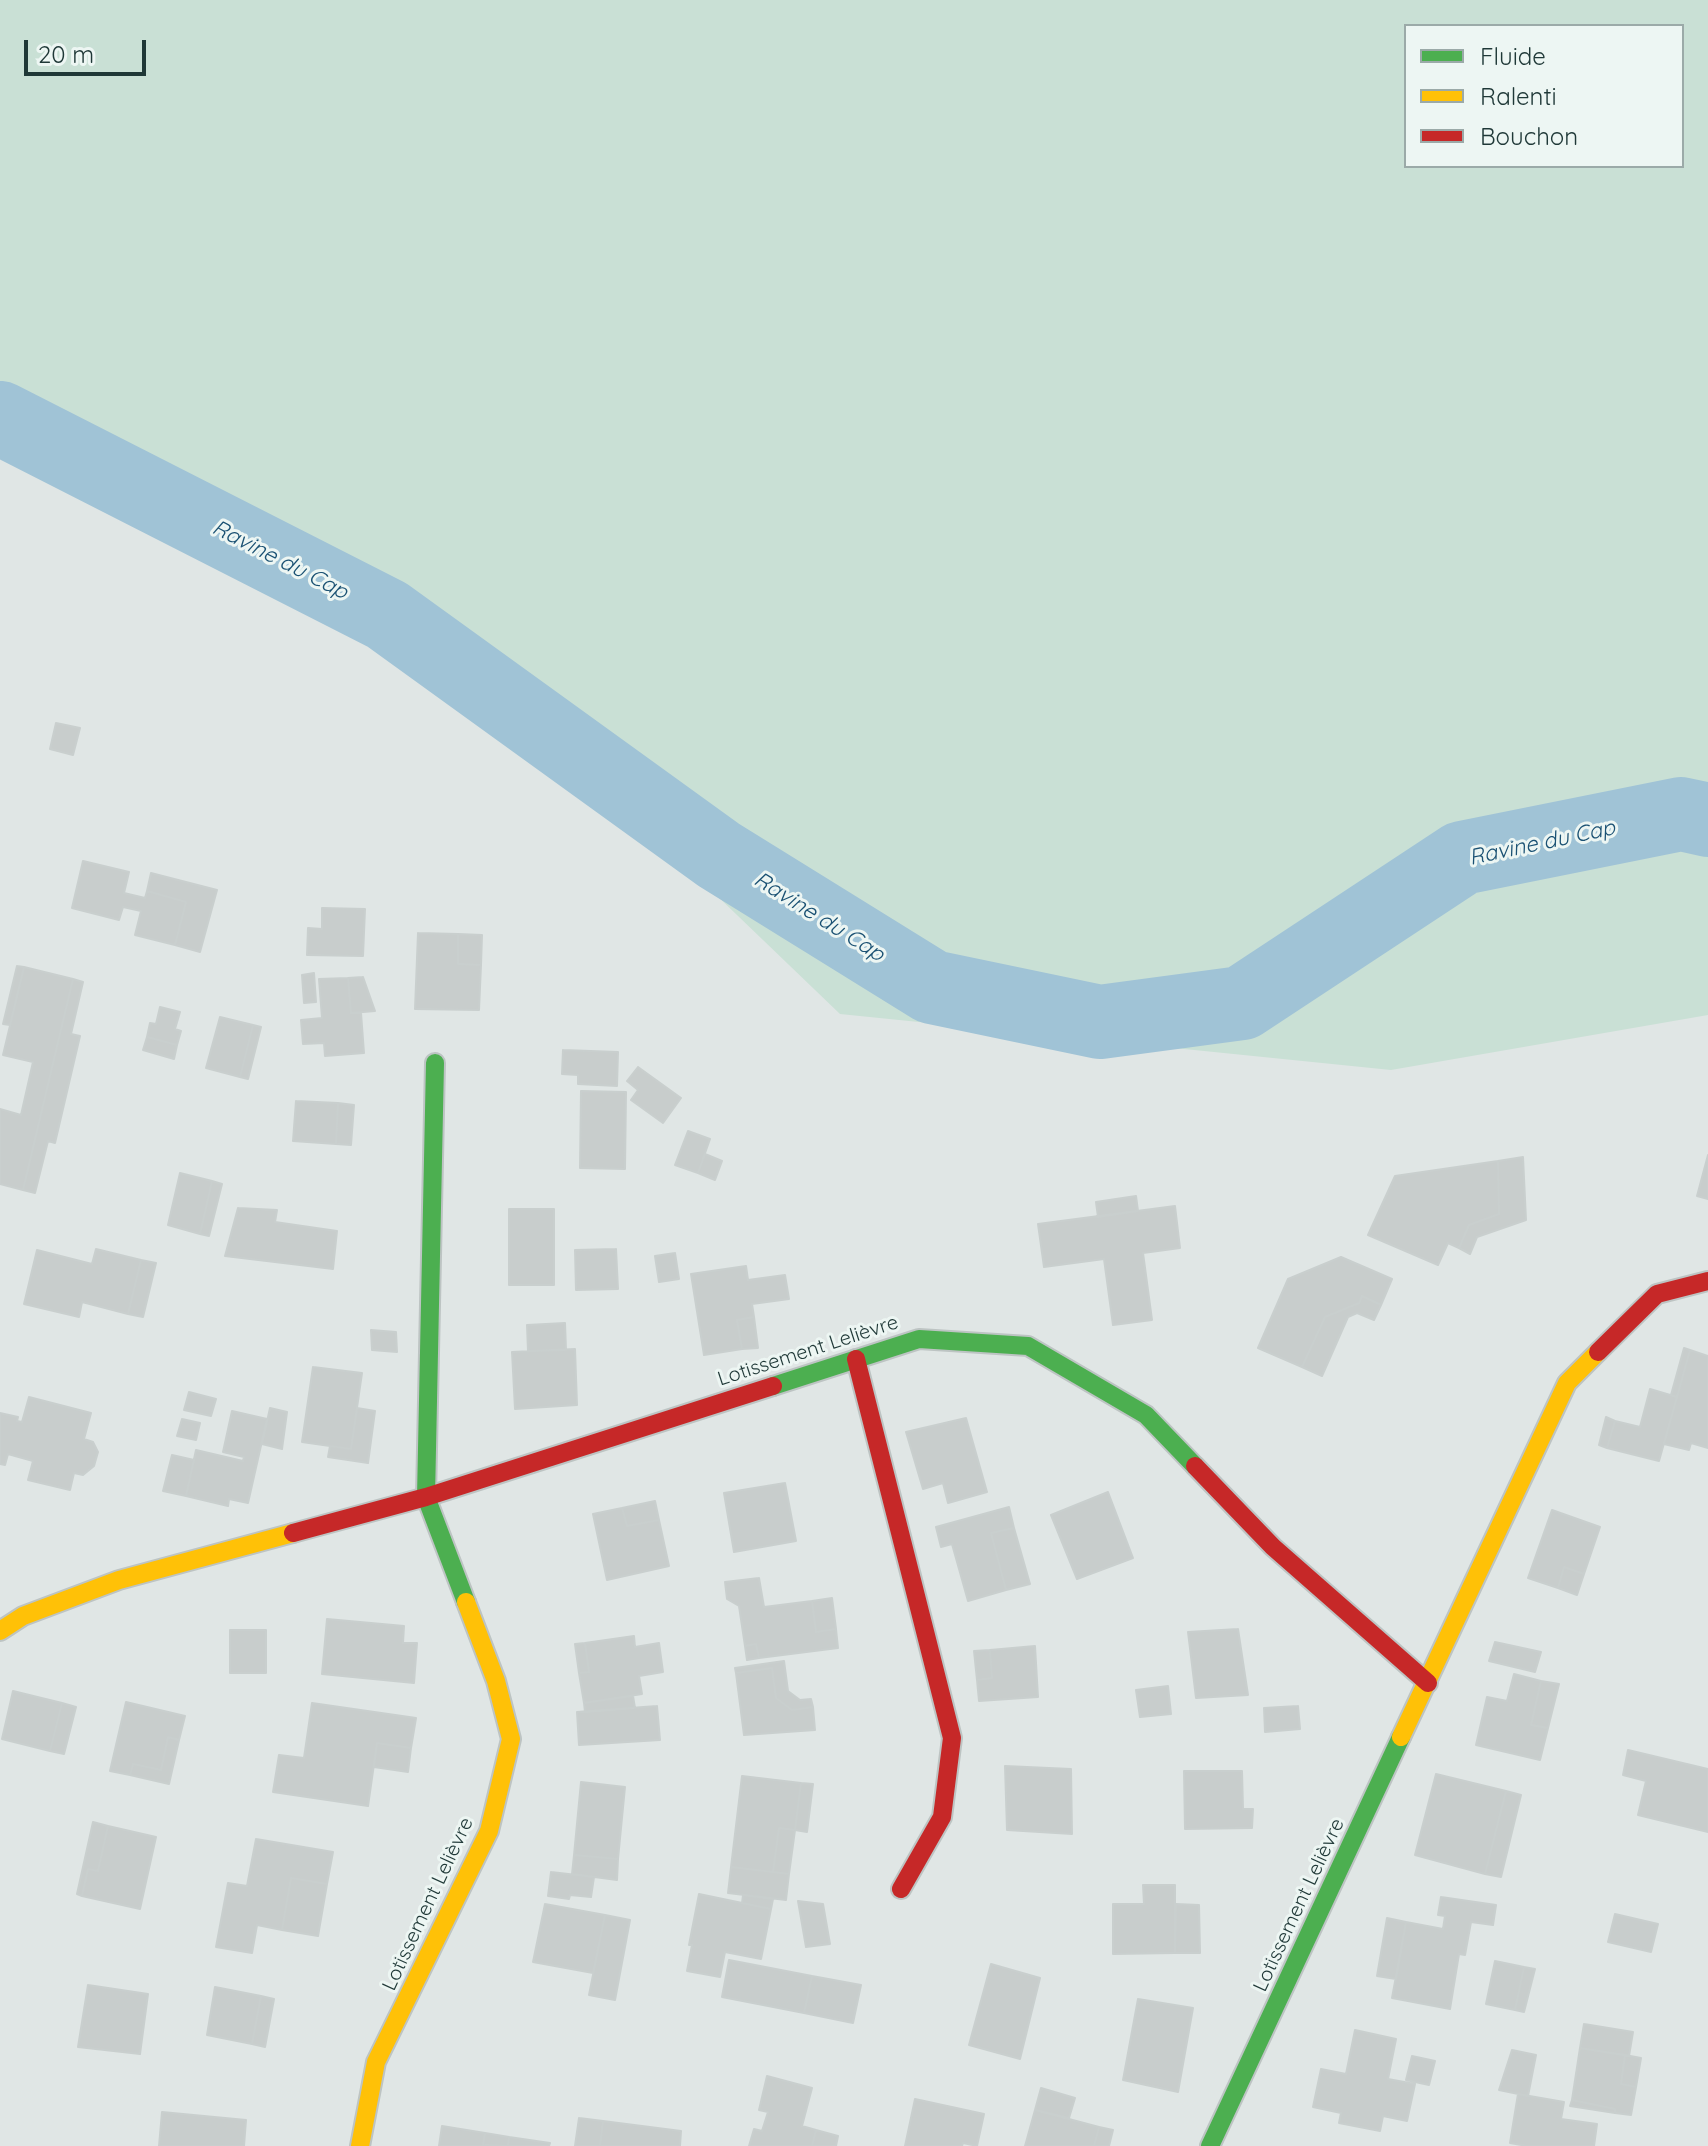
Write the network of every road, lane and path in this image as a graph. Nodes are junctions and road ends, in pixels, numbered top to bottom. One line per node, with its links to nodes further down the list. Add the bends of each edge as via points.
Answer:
1 (435, 1063): 4 (street)
2 (1708, 1281): 6 (street, Lotissement Lelièvre, via 1657,1294 1567,1383)
3 (856, 1359): 4 (street, Lotissement Lelièvre); 6 (street, Lotissement Lelièvre, via 919,1339 1028,1346 1146,1415 1273,1547); 7 (street, via 952,1738 942,1817)
4 (426, 1497): 5 (street, Lotissement Lelièvre, via 119,1580 23,1616); 8 (street, Lotissement Lelièvre, via 496,1681 511,1739 489,1831 376,2062)
5 (0, 1631)
6 (1428, 1683): 9 (street, Lotissement Lelièvre)
7 (901, 1889)
8 (360, 2146)
9 (1210, 2146)

